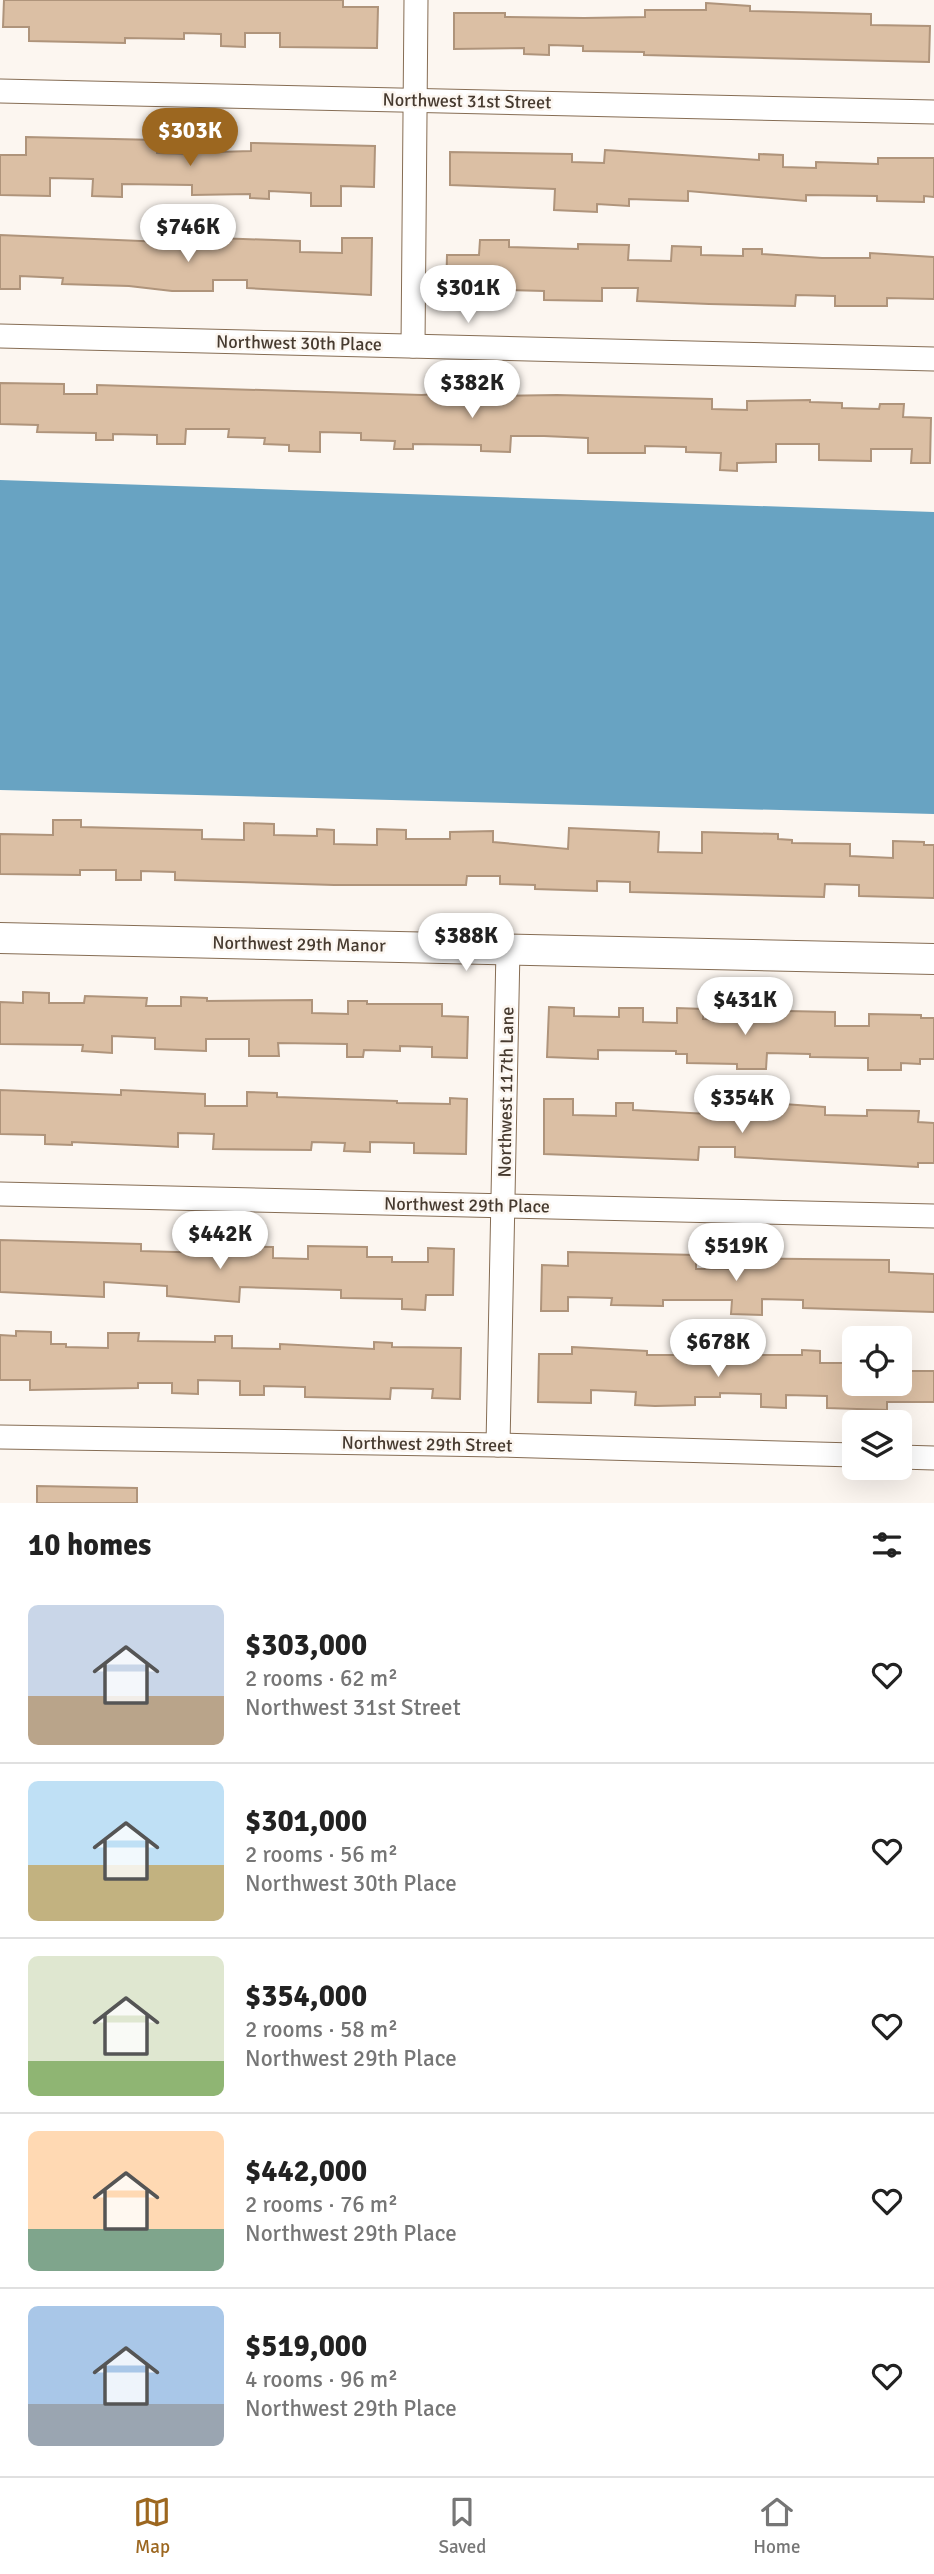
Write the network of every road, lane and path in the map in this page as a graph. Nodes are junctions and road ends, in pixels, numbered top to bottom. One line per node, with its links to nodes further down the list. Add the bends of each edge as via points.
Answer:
1 (416, 0): 3 (street)
2 (0, 91): 3 (street, Northwest 31st Street)
3 (413, 99): 4 (street, Northwest 31st Street); 6 (street)
4 (934, 112)
5 (0, 336): 6 (street, Northwest 30th Place)
6 (413, 346): 7 (street, Northwest 30th Place)
7 (934, 359)
8 (0, 937): 9 (street, Northwest 29th Manor)
9 (508, 949): 10 (street, Northwest 29th Manor); 12 (street, Northwest 117th Lane)
10 (934, 959)
11 (0, 1194): 12 (street, Northwest 29th Place)
12 (503, 1206): 13 (street, Northwest 29th Place); 15 (street, Northwest 117th Lane)
13 (934, 1216)
14 (0, 1437): 15 (street, Northwest 29th Street)
15 (498, 1445): 16 (street, Northwest 29th Street)
16 (842, 1455)
17 (912, 1457): 18 (street)
18 (934, 1458)

